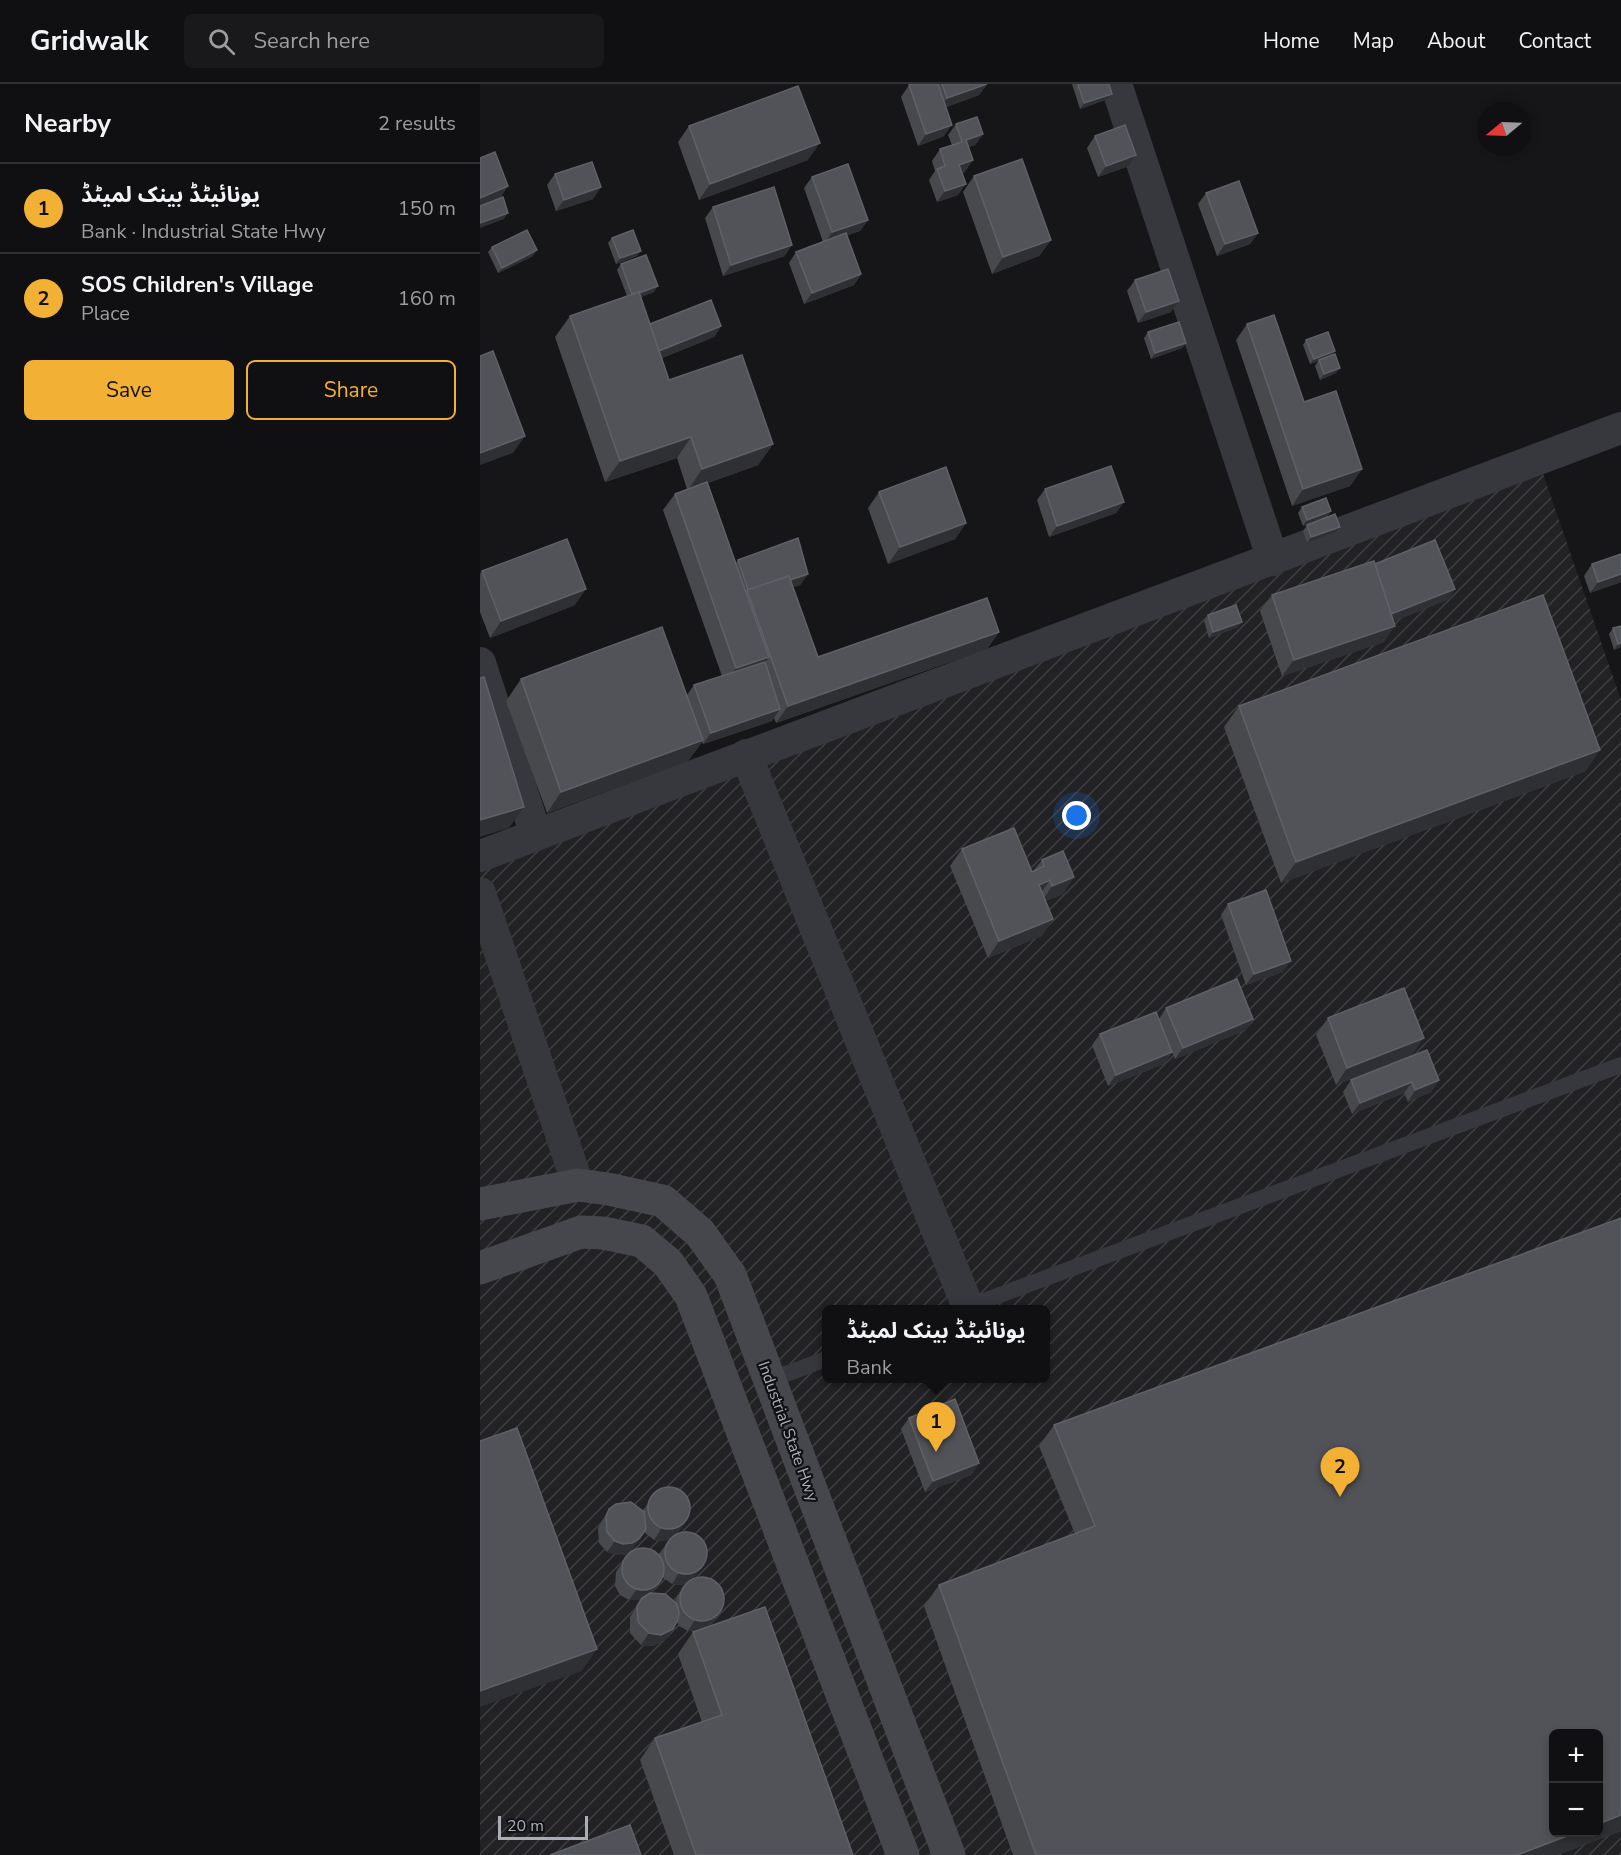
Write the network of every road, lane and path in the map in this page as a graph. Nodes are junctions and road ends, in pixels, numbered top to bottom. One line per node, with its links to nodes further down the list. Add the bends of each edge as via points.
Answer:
1 (1116, 84): 3 (street)
2 (1621, 428): 3 (street)
3 (1273, 560): 5 (street)
4 (480, 663): 6 (street)
5 (746, 755): 6 (street); 13 (street)
6 (536, 835): 7 (street)
7 (480, 856)
8 (480, 893): 10 (street)
9 (1621, 1065): 14 (lane)
10 (578, 1185): 11 (main road, Industrial State Hwy); 16 (main road, Industrial State Hwy, via 663,1201 700,1233 730,1275)
11 (480, 1204)
12 (480, 1268): 17 (main road, via 581,1232 642,1241 668,1263 691,1296)
13 (963, 1305)
14 (972, 1305)
15 (822, 1360): 16 (lane)
16 (770, 1380): 18 (main road, Industrial State Hwy)
17 (903, 1855)
18 (949, 1855)

